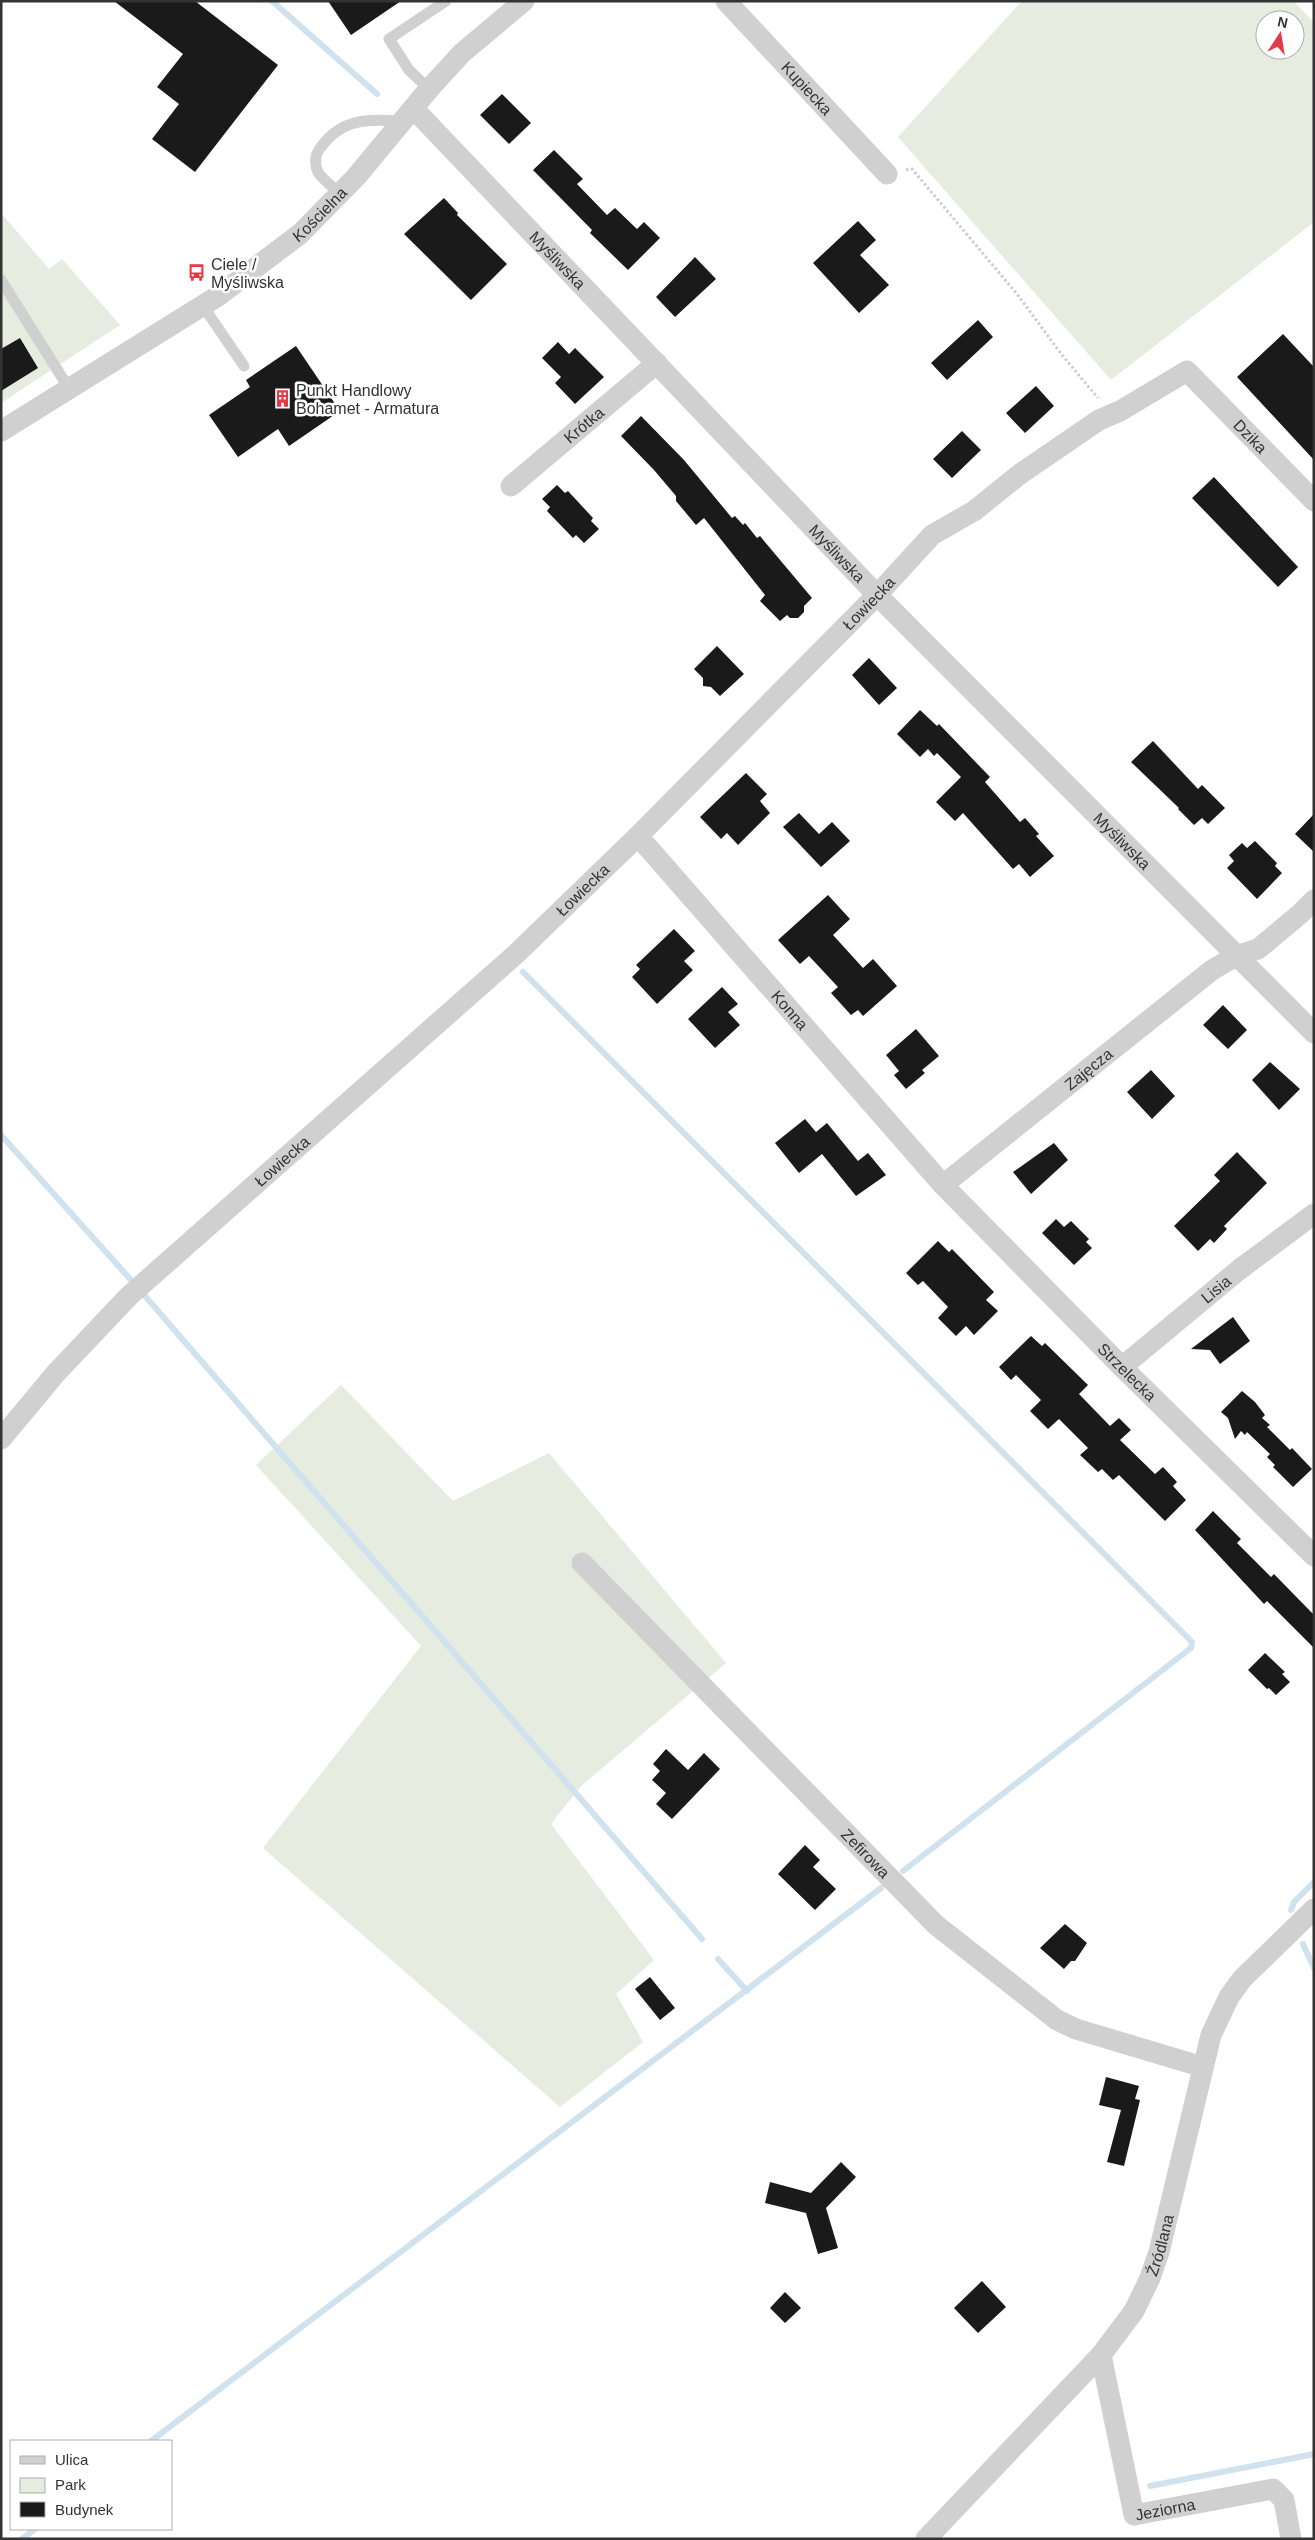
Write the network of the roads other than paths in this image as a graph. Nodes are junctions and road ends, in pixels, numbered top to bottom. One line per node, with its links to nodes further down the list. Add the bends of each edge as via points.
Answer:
1 (446, 1): 4 (lane, via 389,39 409,70)
2 (524, 1): 4 (street, Kościelna, via 475,40)
3 (726, 1): 6 (street, Kupiecka)
4 (429, 89): 5 (street, Kościelna)
5 (407, 115): 7 (street, Kościelna); 7 (lane, via 344,125 327,137 317,152 315,164 320,174); 10 (street, Myśliwska)
6 (887, 174)
7 (340, 194): 9 (street, Kościelna, via 293,240)
8 (1, 280): 13 (lane)
9 (203, 306): 11 (lane); 13 (street, Kościelna)
10 (657, 363): 15 (street, Krótka); 17 (street, Myśliwska)
11 (244, 366)
12 (1187, 370): 16 (street, Dzika); 17 (street, Łowiecka, via 1120,411 1099,420 1020,474 974,511 932,535)
13 (70, 390): 14 (street, Kościelna)
14 (1, 431)
15 (510, 486)
16 (1314, 501)
17 (877, 595): 18 (street, Łowiecka); 20 (street, Myśliwska)
18 (638, 836): 22 (street, Konna); 25 (street, Łowiecka, via 516,954 129,1296 56,1373)
19 (1314, 900): 20 (street, Zajęcza, via 1258,949)
20 (1236, 956): 21 (street, Myśliwska); 22 (street, Zajęcza, via 1212,970 1156,1013)
21 (1314, 1033)
22 (943, 1185): 24 (street, Strzelecka)
23 (1314, 1214): 24 (street, Lisia, via 1240,1269)
24 (1122, 1367): 26 (street, Strzelecka)
25 (1, 1439)
26 (1314, 1556)
27 (582, 1563): 29 (street, Zefirowa, via 936,1924 1057,2020 1076,2029)
28 (1314, 1909): 29 (street, Źródlana, via 1242,1979 1228,1997 1211,2035)
29 (1203, 2067): 30 (street, Źródlana, via 1153,2270 1134,2311)
30 (1101, 2355): 31 (street, Źródlana); 32 (street, Jeziorna, via 1134,2515 1273,2489 1284,2500)
31 (926, 2539)
32 (1291, 2539)

